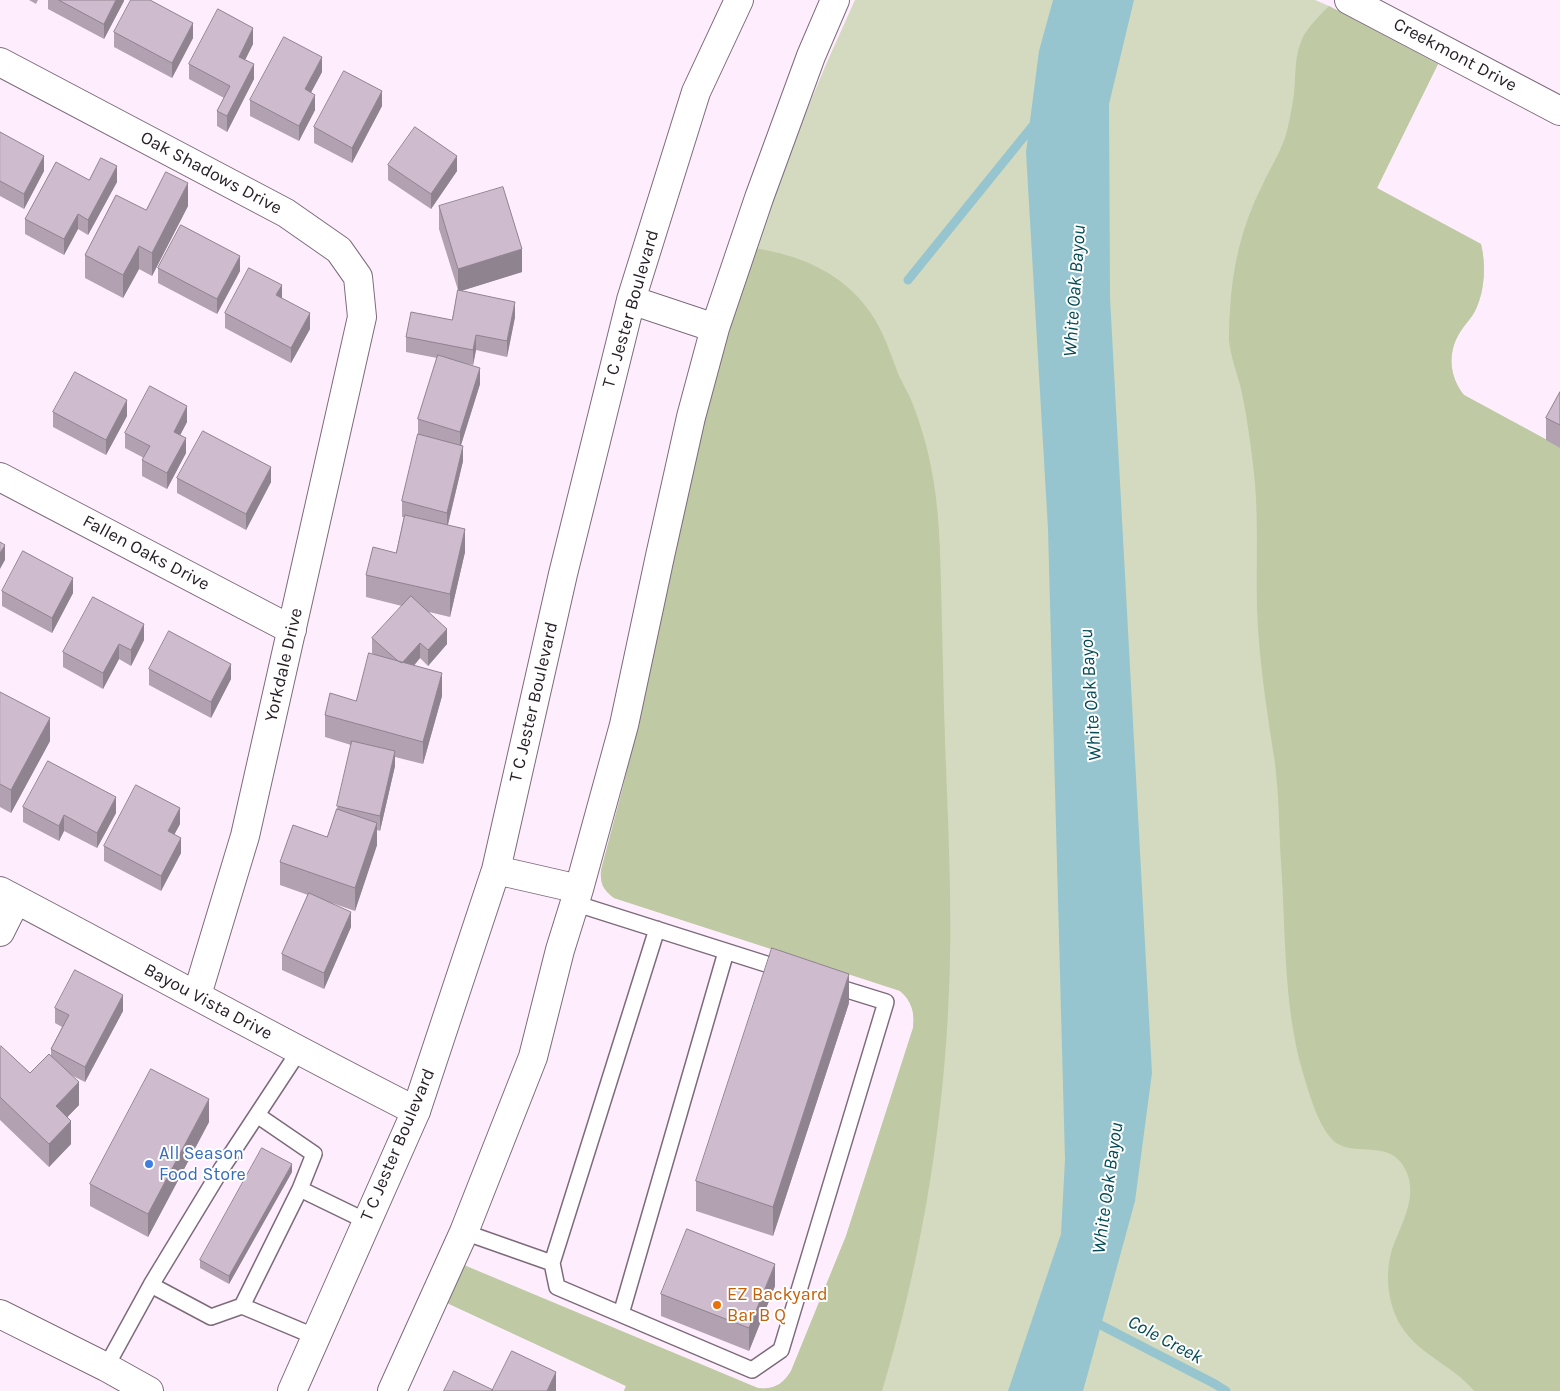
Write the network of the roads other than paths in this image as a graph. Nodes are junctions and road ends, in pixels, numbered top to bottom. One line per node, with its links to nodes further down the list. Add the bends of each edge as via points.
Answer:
1 (739, 0): 6 (main road, T C Jester Boulevard, via 696,92)
2 (835, 0): 7 (main road, via 811,56)
3 (1349, 0): 5 (main road, Creekmont Drive)
4 (0, 62): 8 (main road, Oak Shadows Drive, via 286,213 339,250 358,277 362,316)
5 (1560, 111)
6 (632, 300): 7 (main road); 11 (main road, T C Jester Boulevard, via 563,574)
7 (715, 328): 13 (main road, via 683,454 624,726)
8 (358, 333): 10 (main road, Yorkdale Drive)
9 (0, 476): 10 (main road, Fallen Oaks Drive)
10 (292, 630): 19 (main road, Yorkdale Drive, via 245,836)
11 (496, 870): 13 (main road); 21 (main road, T C Jester Boulevard)
12 (8, 896): 15 (main road); 19 (main road, Bayou Vista Drive)
13 (577, 896): 14 (lane); 25 (main road, via 532,1057)
14 (657, 930): 16 (lane); 26 (lane)
15 (0, 932)
16 (726, 952): 17 (lane); 30 (lane)
17 (801, 976)
18 (820, 982): 30 (lane, via 886,1002 781,1350 752,1370)
19 (197, 995): 20 (main road, Bayou Vista Drive)
20 (299, 1051): 21 (main road, Bayou Vista Drive); 22 (lane)
21 (416, 1111): 24 (main road, T C Jester Boulevard)
22 (257, 1116): 23 (lane, via 314,1154); 27 (lane)
23 (300, 1189): 24 (lane); 28 (lane)
24 (366, 1220): 31 (main road, T C Jester Boulevard)
25 (464, 1232): 26 (lane); 35 (main road)
26 (552, 1263): 30 (lane, via 557,1287)
27 (151, 1285): 28 (lane, via 211,1317); 32 (lane)
28 (242, 1306): 31 (lane)
29 (0, 1314): 32 (main road)
30 (621, 1314)
31 (316, 1337): 34 (main road, T C Jester Boulevard)
32 (106, 1367): 33 (main road)
33 (149, 1391)
34 (292, 1391)
35 (392, 1391)

